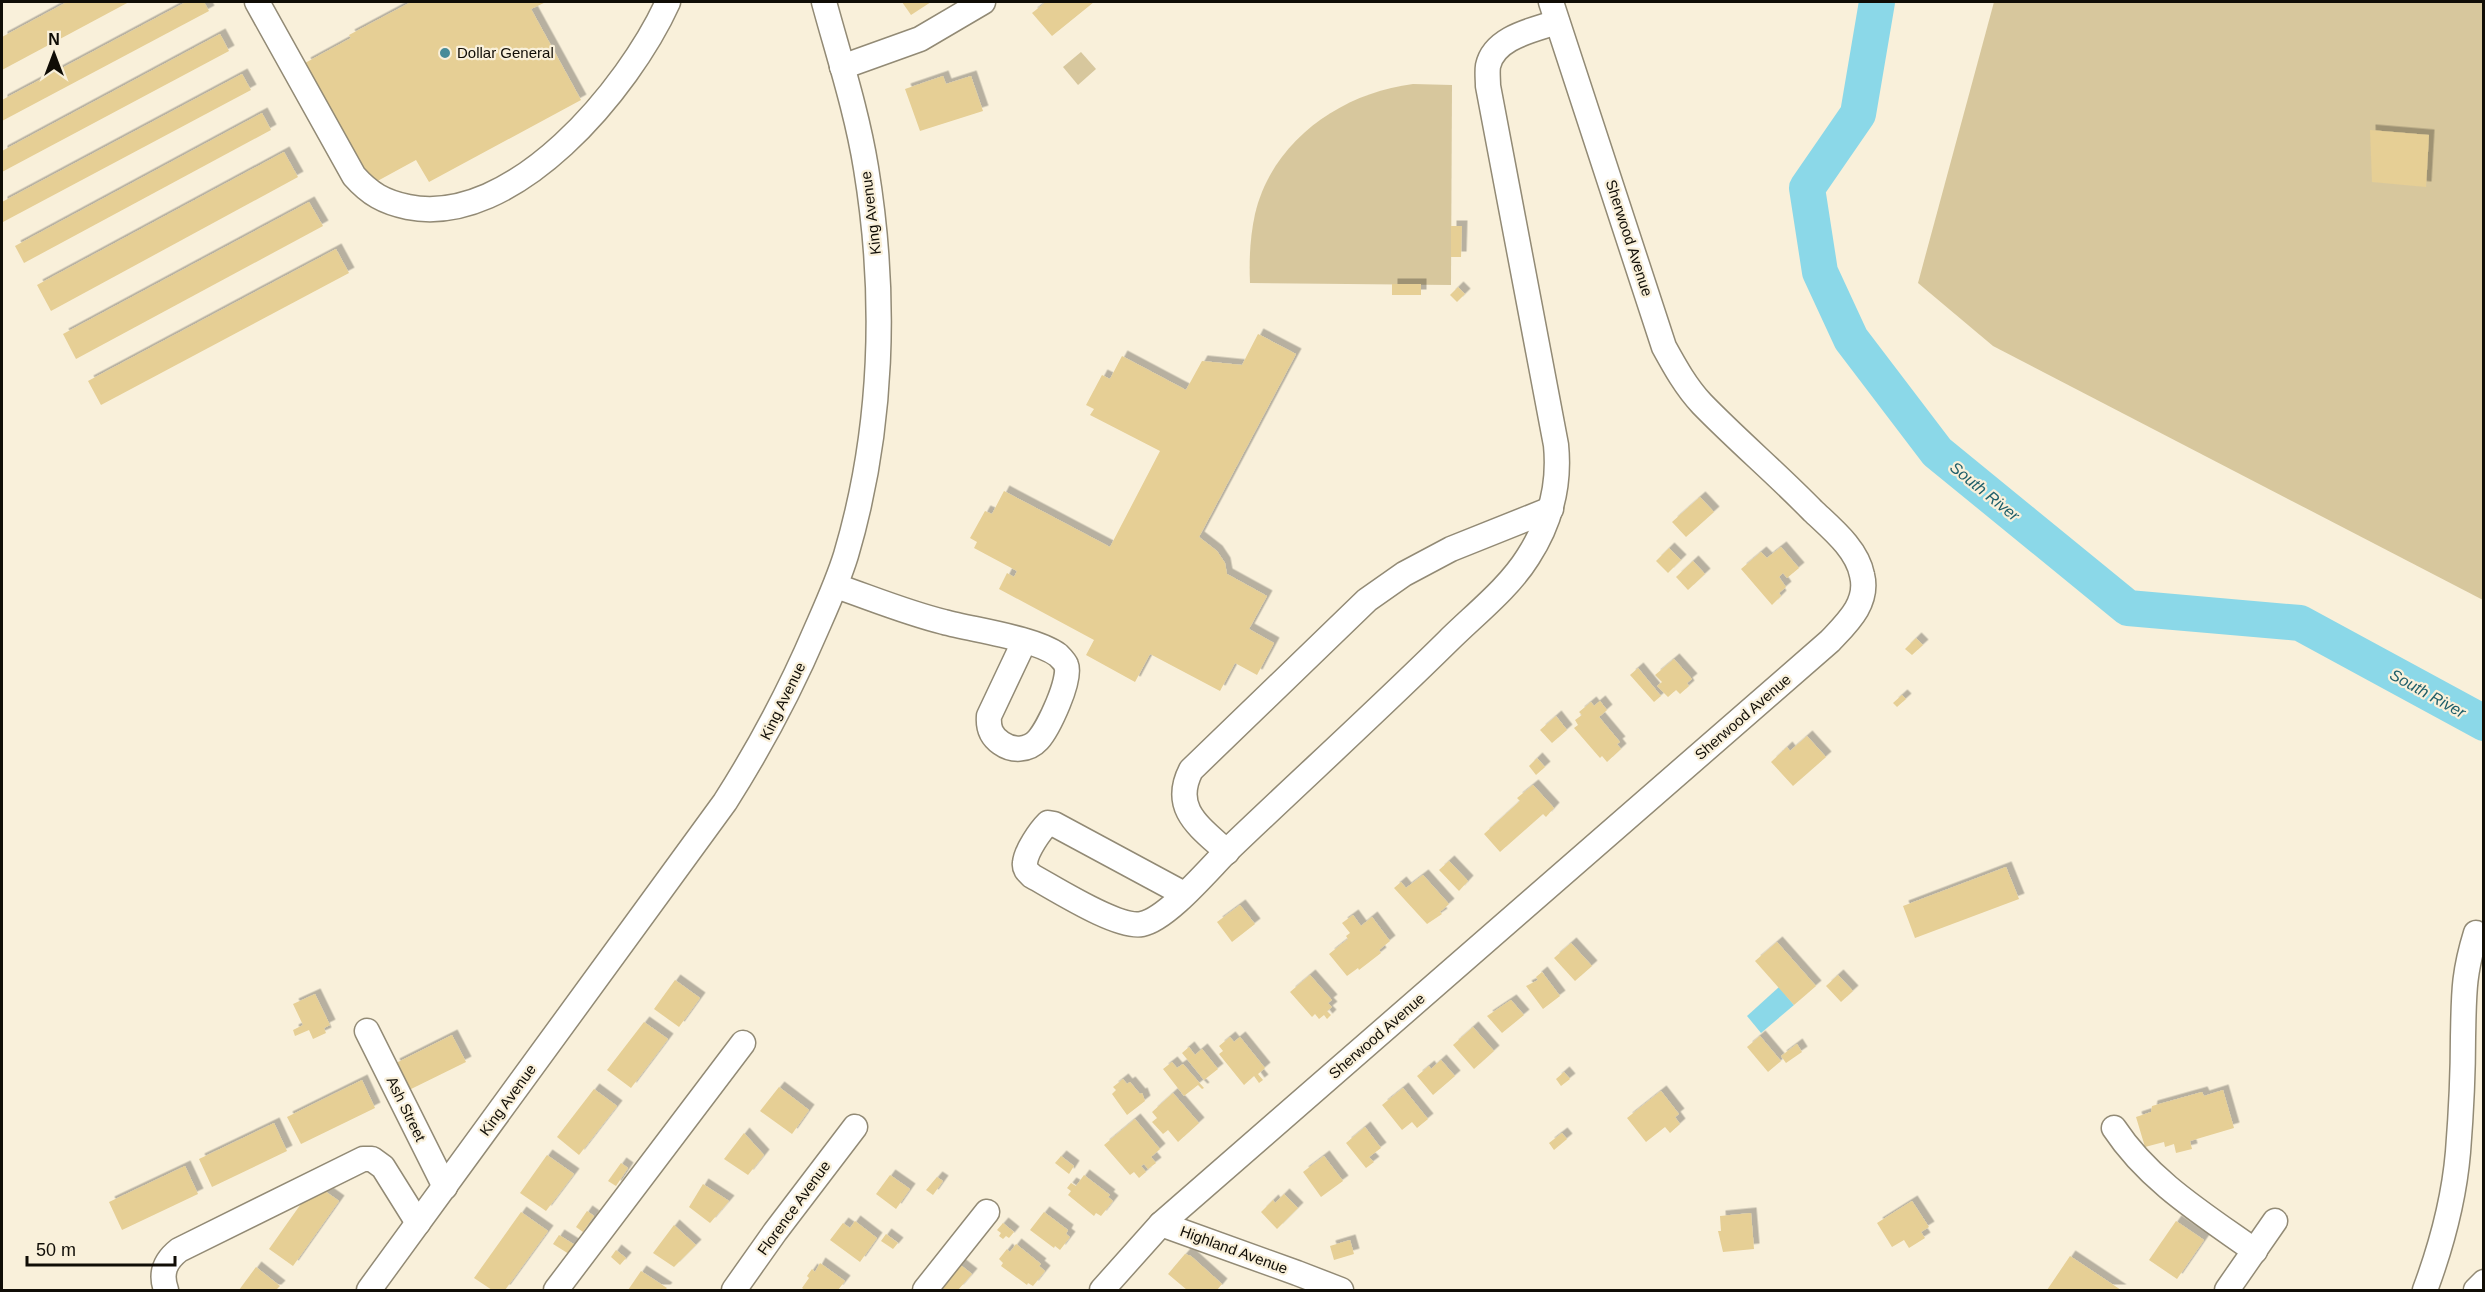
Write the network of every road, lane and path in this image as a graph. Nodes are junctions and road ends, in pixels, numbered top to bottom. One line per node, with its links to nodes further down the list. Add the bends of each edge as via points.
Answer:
1 (257, 2): 2 (street, via 354,176 379,198 421,209 445,209 483,199 544,161 601,107 633,63)
2 (668, 2)
3 (824, 2): 6 (street, King Avenue)
4 (983, 2): 6 (street, via 920,39)
5 (1554, 12): 7 (street, via 1501,46 1488,66 1488,86 1556,445 1558,463); 21 (street, Sherwood Avenue, via 1664,347 1700,402 1843,540 1862,574 1861,601 1853,617 1830,641)
6 (842, 67): 8 (street, King Avenue, via 866,168 879,295 871,434 861,496)
7 (1551, 509): 10 (street, via 1539,540 1517,573); 10 (street, via 1451,549 1366,600 1191,770 1183,791 1185,805 1191,818)
8 (836, 586): 9 (street, via 943,622); 17 (street, King Avenue, via 789,693 725,802)
9 (1024, 642)
10 (1227, 852): 11 (street)
11 (1184, 894): 11 (street, via 1158,918 1145,924 1122,924 1032,876 1025,864 1044,827 1054,824)
12 (2476, 933): 33 (street, via 2463,994 2455,1180)
13 (367, 1031): 17 (street, Ash Street)
14 (743, 1043): 27 (street)
15 (855, 1127): 28 (street, Florence Avenue)
16 (2114, 1128): 22 (street, via 2130,1153 2154,1177)
17 (444, 1187): 20 (street, King Avenue)
18 (987, 1212): 29 (street)
19 (2275, 1221): 22 (street)
20 (418, 1223): 25 (street, via 383,1167 372,1159 363,1159 179,1250 164,1268); 26 (street, King Avenue)
21 (1161, 1224): 23 (street, Highland Avenue); 30 (street, Sherwood Avenue)
22 (2255, 1251): 32 (street)
23 (1296, 1281): 31 (street, Highland Avenue)
24 (2484, 1282): 34 (street)
25 (166, 1290)
26 (369, 1290)
27 (556, 1290)
28 (734, 1290)
29 (925, 1290)
30 (1102, 1290)
31 (1341, 1290)
32 (2227, 1290)
33 (2425, 1290)
34 (2476, 1290)

